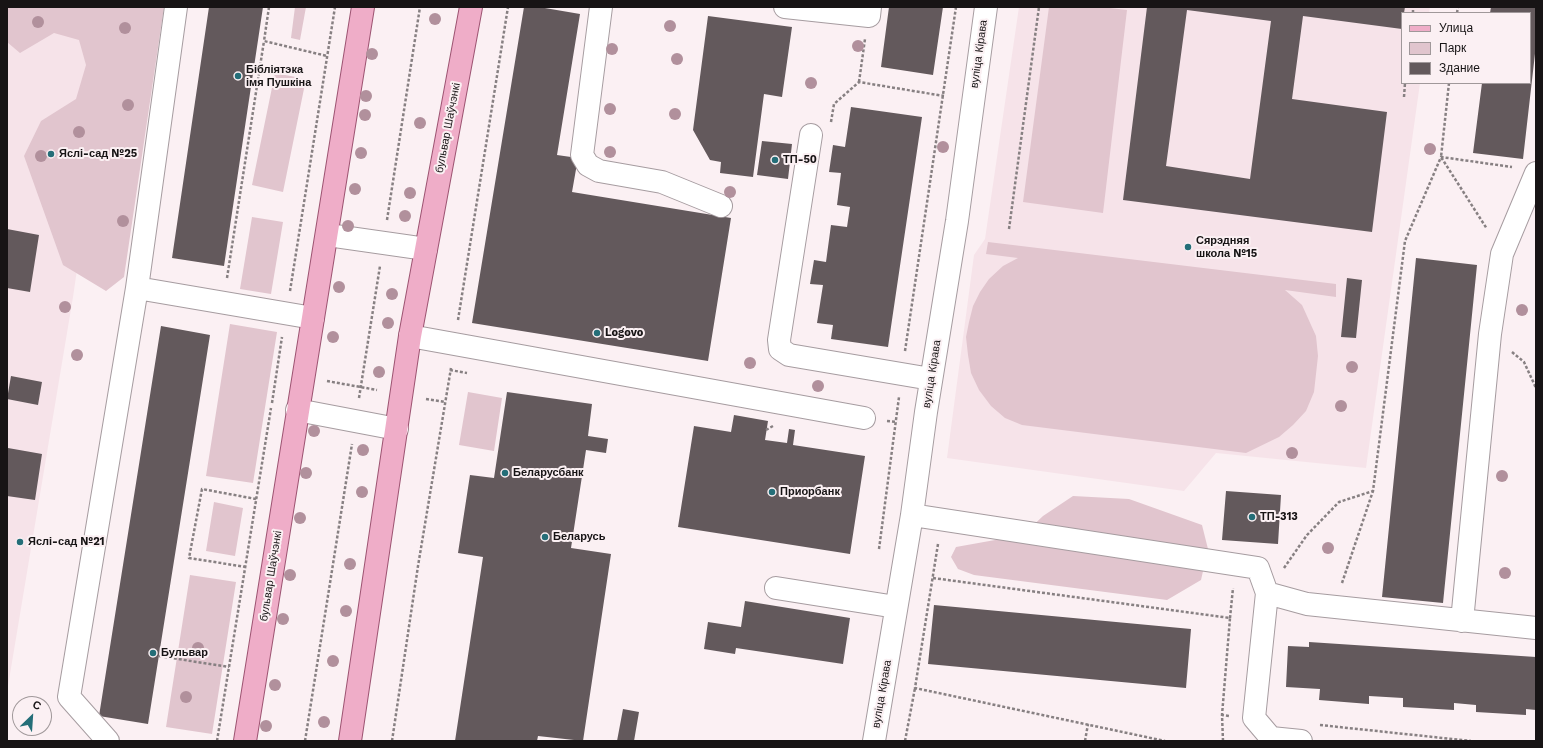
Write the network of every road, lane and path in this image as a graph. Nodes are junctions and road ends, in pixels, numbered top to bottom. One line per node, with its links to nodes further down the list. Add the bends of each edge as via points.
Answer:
1 (176, 7): 30 (street)
2 (269, 7): 13 (path)
3 (335, 7): 14 (path)
4 (363, 7): 25 (main road, бульвар Шаўчэнкі)
5 (420, 7): 26 (path)
6 (471, 7): 27 (main road, бульвар Шаўчэнкі)
7 (508, 7): 37 (path)
8 (601, 7): 23 (street, via 582,155 588,165 599,171 662,182)
9 (785, 7): 12 (street)
10 (986, 7): 40 (street, вуліца Кірава, via 957,221)
11 (1039, 7): 24 (path)
12 (869, 12): 15 (path)
13 (264, 41): 14 (path); 29 (path, via 227,279)
14 (327, 56): 32 (path)
15 (859, 82): 18 (path); 20 (path, via 834,104)
16 (1405, 84): 19 (path)
17 (1449, 84): 21 (path)
18 (944, 96)
19 (1404, 96)
20 (821, 132): 40 (street, via 779,340 780,349 789,355)
21 (1441, 157): 22 (path); 28 (path); 49 (path, via 1405,241)
22 (1528, 170): 28 (street)
23 (721, 206)
24 (1010, 229)
25 (328, 235): 26 (street); 34 (main road, бульвар Шаўчэнкі)
26 (383, 243): 27 (street); 41 (path)
27 (426, 249): 36 (main road, бульвар Шаўчэнкі)
28 (1502, 254): 35 (street)
29 (234, 280)
30 (137, 288): 33 (street); 69 (street, via 69,697)
31 (283, 289): 32 (path)
32 (290, 290): 33 (path)
33 (286, 314): 34 (street); 38 (path)
34 (313, 318): 39 (main road, бульвар Шаўчэнкі)
35 (1490, 334): 42 (path, via 1524,362); 61 (street)
36 (410, 336): 37 (street); 43 (main road, бульвар Шаўчэнкі)
37 (454, 344): 44 (path); 46 (street)
38 (277, 373): 39 (path); 50 (path)
39 (304, 377): 41 (path); 45 (main road, бульвар Шаўчэнкі)
40 (931, 379): 51 (street, вуліца Кірава)
41 (361, 386): 43 (path); 47 (path)
42 (1536, 388)
43 (402, 395): 44 (path); 48 (main road, бульвар Шаўчэнкі)
44 (445, 402): 74 (path)
45 (297, 410): 47 (street); 71 (main road, бульвар Шаўчэнкі)
46 (864, 418)
47 (356, 421): 48 (street); 72 (path)
48 (397, 429): 73 (main road, бульвар Шаўчэнкі)
49 (1373, 491): 57 (path, via 1339,502 1308,535); 58 (path)
50 (256, 499): 53 (path); 53 (path, via 202,489 189,558)
51 (912, 515): 57 (street, via 1258,568); 59 (street, вуліца Кірава)
52 (939, 540): 54 (path)
53 (246, 568): 64 (path)
54 (933, 578): 60 (path); 65 (path)
55 (1233, 583): 60 (path)
56 (776, 588): 59 (street)
57 (1267, 593): 58 (street, via 1307,604); 79 (street, via 1254,718 1270,738)
58 (1334, 606): 61 (street)
59 (896, 607): 75 (street, вуліца Кірава)
60 (1230, 618): 66 (path)
61 (1462, 621): 62 (street)
62 (1536, 628)
63 (159, 656): 64 (path)
64 (229, 667): 70 (path)
65 (915, 688): 67 (path); 76 (path)
66 (1222, 715)
67 (1088, 724): 77 (path); 78 (path)
68 (1316, 725): 80 (path)
69 (108, 741)
70 (217, 741)
71 (245, 741)
72 (306, 741)
73 (350, 741)
74 (392, 741)
75 (874, 741)
76 (905, 741)
77 (1085, 741)
78 (1165, 741)
79 (1301, 741)
80 (1471, 741)

